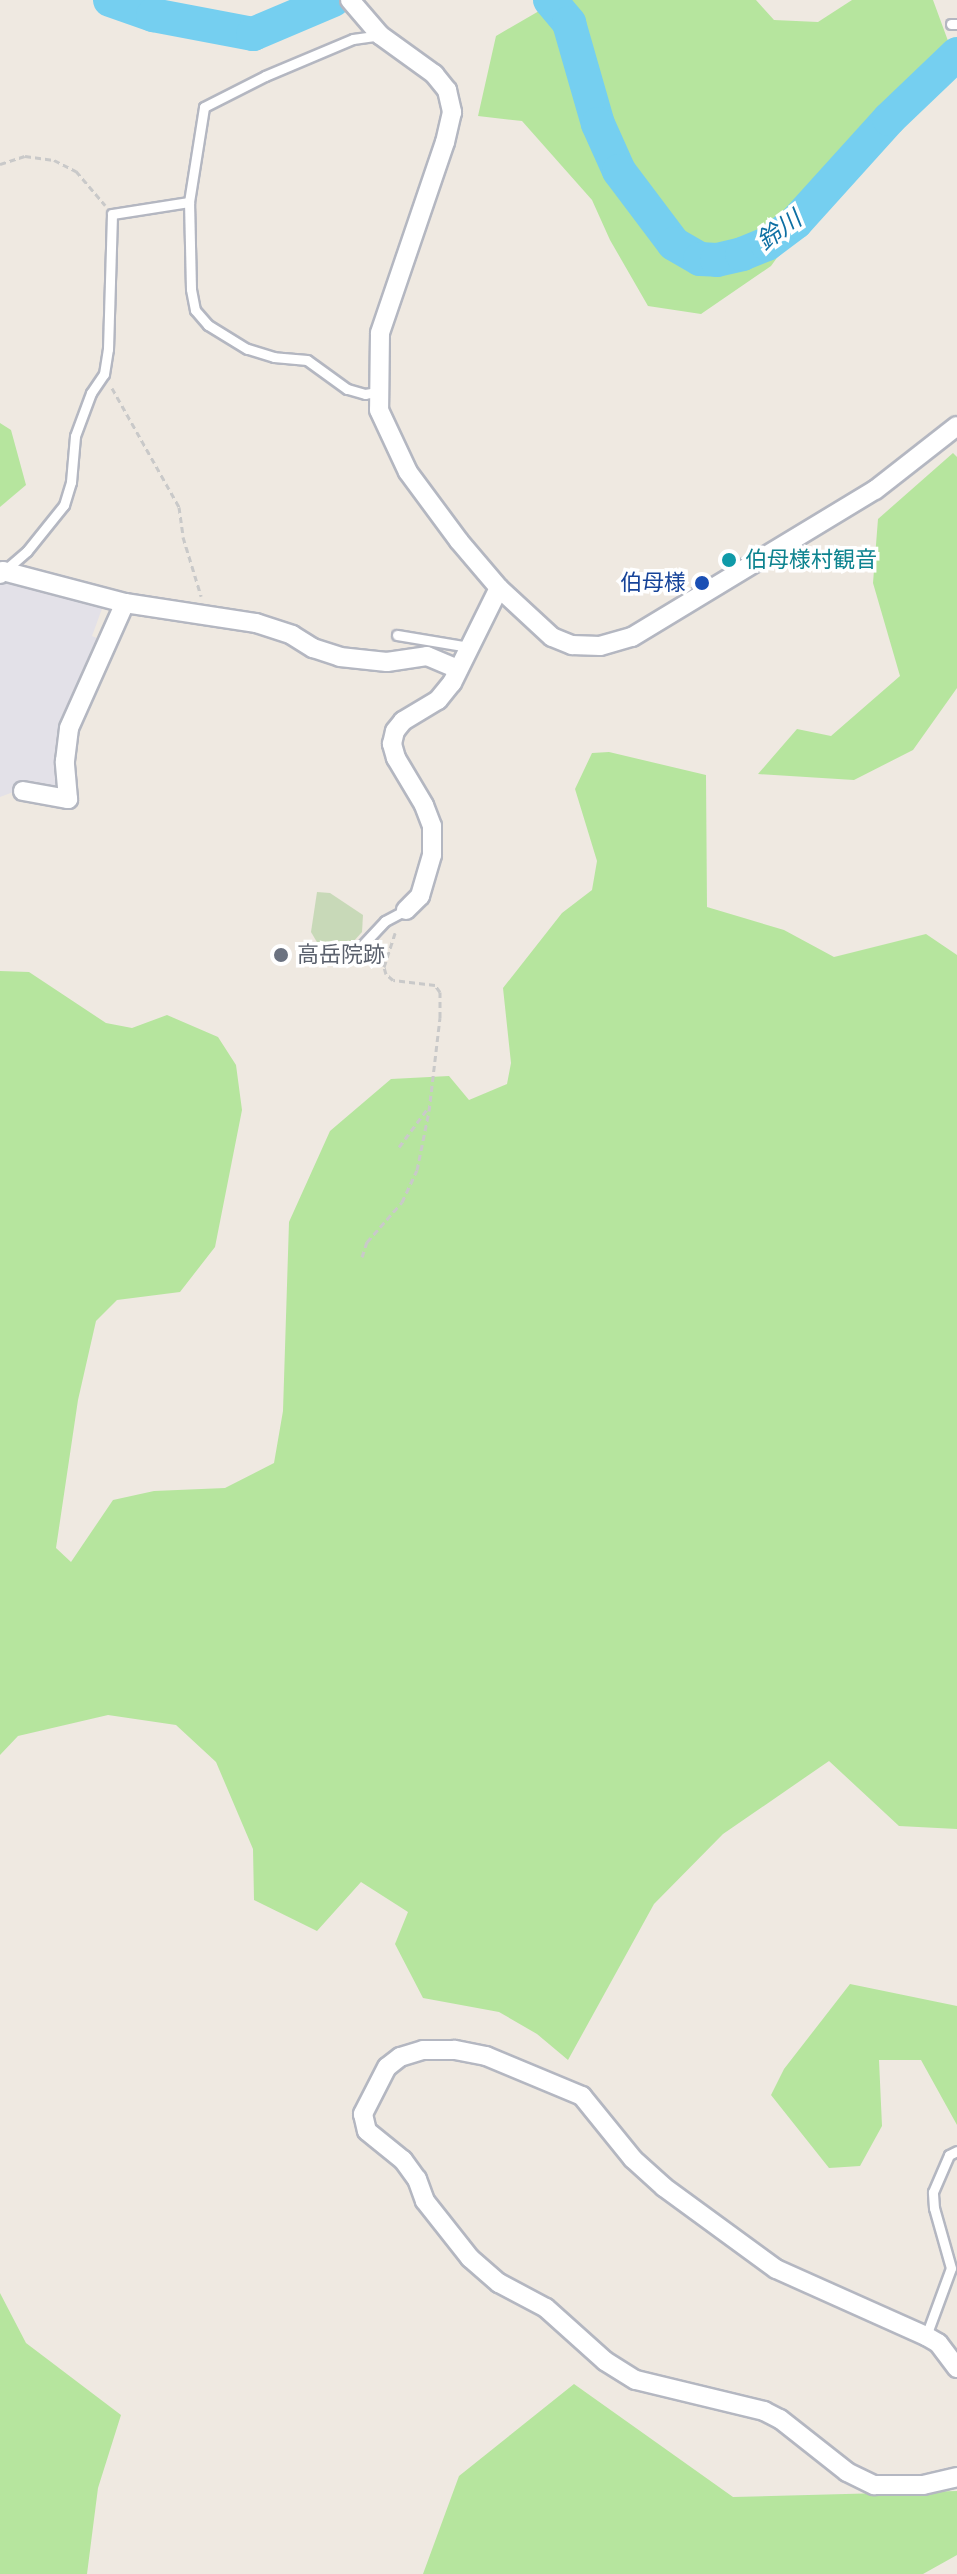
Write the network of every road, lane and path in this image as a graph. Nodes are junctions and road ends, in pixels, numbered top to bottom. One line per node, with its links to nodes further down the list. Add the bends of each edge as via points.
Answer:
1 (355, 7): 2 (street)
2 (380, 35): 4 (lane, via 353,39 204,107); 7 (street, via 434,74 447,90 452,112 387,304)
3 (0, 164): 5 (path, via 25,156 54,160 76,171)
4 (189, 202): 5 (lane); 7 (lane, via 191,289 195,310 208,325 247,349 307,360 347,389)
5 (112, 214): 6 (lane)
6 (104, 374): 9 (lane, via 75,436 64,505); 12 (path, via 179,507)
7 (377, 392): 10 (street, via 379,410 408,472)
8 (957, 426): 10 (street, via 875,490 632,637 600,646 572,645 552,637)
9 (2, 573): 11 (street)
10 (499, 588): 14 (street)
11 (125, 603): 12 (street); 16 (street, via 69,728 68,799)
12 (206, 615): 15 (street, via 256,623 340,657 387,662 427,656)
13 (397, 635): 14 (lane)
14 (469, 647): 15 (street)
15 (458, 669): 17 (street, via 438,700 403,721 392,744 432,826 432,855 420,896)
16 (23, 791)
17 (406, 910): 18 (lane, via 385,921 355,953); 19 (path, via 384,967 393,980 435,985 440,992)
18 (330, 954)
19 (430, 1106): 20 (path); 21 (path, via 417,1170 402,1202 367,1242)
20 (399, 1147)
21 (362, 1257)
22 (957, 2151): 23 (lane, via 949,2155 933,2192 951,2268)
23 (926, 2336): 24 (street); 25 (street, via 776,2269 664,2187 633,2159 582,2096 486,2056 423,2050 400,2057 387,2067 363,2114 367,2131 403,2160 425,2201 470,2258 499,2283 546,2308 605,2361 636,2380 772,2415 847,2472 874,2485 923,2485)
24 (957, 2368)
25 (957, 2477)

